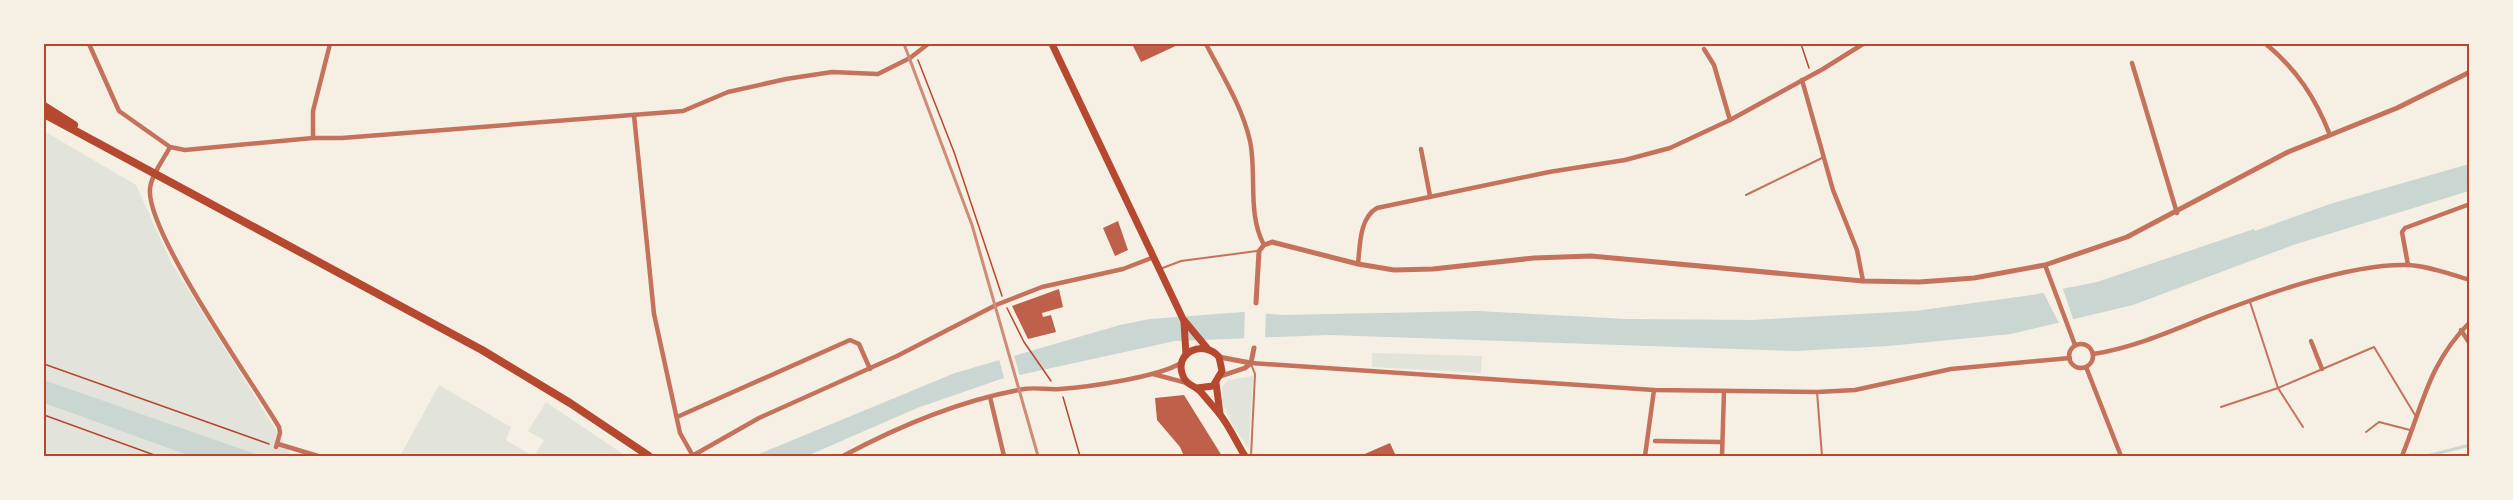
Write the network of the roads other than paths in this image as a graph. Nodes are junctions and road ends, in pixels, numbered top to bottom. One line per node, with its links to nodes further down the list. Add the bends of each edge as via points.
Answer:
1 (89, 44): 19 (street, via 119,111)
2 (330, 44): 17 (street, via 313,111)
3 (928, 44): 14 (street, via 878,74 820,73 728,92 683,111)
4 (1052, 44): 28 (main road)
5 (1206, 44): 26 (street, via 1246,128 1253,162 1256,227)
6 (1863, 44): 11 (street)
7 (2266, 44): 16 (street, via 2301,77)
8 (1704, 49): 15 (street, via 1714,65)
9 (2132, 63): 25 (street)
10 (2469, 72): 16 (street, via 2418,99)
11 (1802, 80): 15 (street); 21 (street)
12 (44, 106): 18 (highway)
13 (44, 114): 18 (highway)
14 (634, 115): 17 (street); 66 (street, via 652,302)
15 (1730, 120): 23 (street, via 1657,153)
16 (2330, 135): 25 (street, via 2268,162)
17 (313, 138): 19 (street, via 189,150)
18 (98, 140): 73 (highway, via 499,360)
19 (170, 147): 72 (street, via 151,184 154,209 186,279 279,427 277,446)
20 (1421, 149): 23 (street)
21 (1824, 157): 22 (lane); 34 (street)
22 (1746, 195)
23 (1430, 196): 29 (street, via 1370,212)
24 (2469, 204): 31 (street, via 2405,228 2402,232)
25 (2177, 213): 30 (street, via 2107,245)
26 (1264, 245): 27 (street); 29 (street, via 1275,242)
27 (1259, 251): 32 (lane, via 1181,261); 36 (street)
28 (1154, 257): 32 (main road); 52 (street, via 1123,269 1059,282 1004,302)
29 (1358, 264): 34 (street, via 1408,270 1534,258 1601,257)
30 (2045, 265): 34 (street, via 1974,278); 42 (street)
31 (2408, 265): 33 (street); 35 (street, via 2340,274)
32 (1160, 269): 37 (main road)
33 (2469, 280)
34 (1863, 281)
35 (2250, 302): 46 (street, via 2120,349); 58 (lane)
36 (1256, 303)
37 (1183, 319): 43 (main road); 45 (main road)
38 (2469, 322): 39 (street)
39 (2462, 330): 41 (street); 65 (street, via 2439,362)
40 (2311, 340): 53 (street)
41 (2469, 344)
42 (2075, 345): 46 (street, via 2087,345); 48 (street)
43 (1205, 347): 45 (main road); 47 (main road)
44 (1254, 348): 50 (street)
45 (1186, 351): 49 (main road)
46 (2093, 354): 51 (street)
47 (1219, 357): 50 (street); 55 (main road, via 1222,366)
48 (2070, 358): 51 (street, via 2076,366); 61 (street, via 1951,369 1854,390)
49 (1182, 363): 54 (street); 56 (main road)
50 (1251, 363): 55 (street); 59 (street); 78 (lane, via 1255,374)
51 (2086, 367): 82 (street)
52 (870, 369): 66 (street, via 859,344 850,340); 74 (street, via 759,418)
53 (2322, 369): 58 (lane); 65 (lane, via 2374,347)
54 (1153, 374): 56 (street); 62 (street, via 1058,389 1030,388)
55 (1218, 380): 57 (main road, via 1209,388); 64 (main road)
56 (1187, 383): 57 (main road)
57 (1197, 388): 64 (main road)
58 (2278, 388): 63 (lane); 67 (lane)
59 (1654, 390): 60 (street); 79 (street)
60 (1724, 391): 61 (street); 71 (street)
61 (1817, 392): 81 (lane)
62 (990, 397): 75 (street, via 898,428); 76 (street)
63 (2222, 407)
64 (1220, 414): 77 (main road)
65 (2415, 415): 68 (street)
66 (677, 417): 74 (street)
67 (2303, 427)
68 (2411, 431): 69 (lane, via 2379,422); 83 (street)
69 (2366, 432)
70 (1655, 441): 71 (street)
71 (1722, 442): 80 (street)
72 (318, 456)
73 (649, 456)
74 (692, 456)
75 (843, 456)
76 (1004, 456)
77 (1245, 456)
78 (1251, 456)
79 (1645, 456)
80 (1722, 456)
81 (1822, 456)
82 (2121, 456)
83 (2402, 456)

